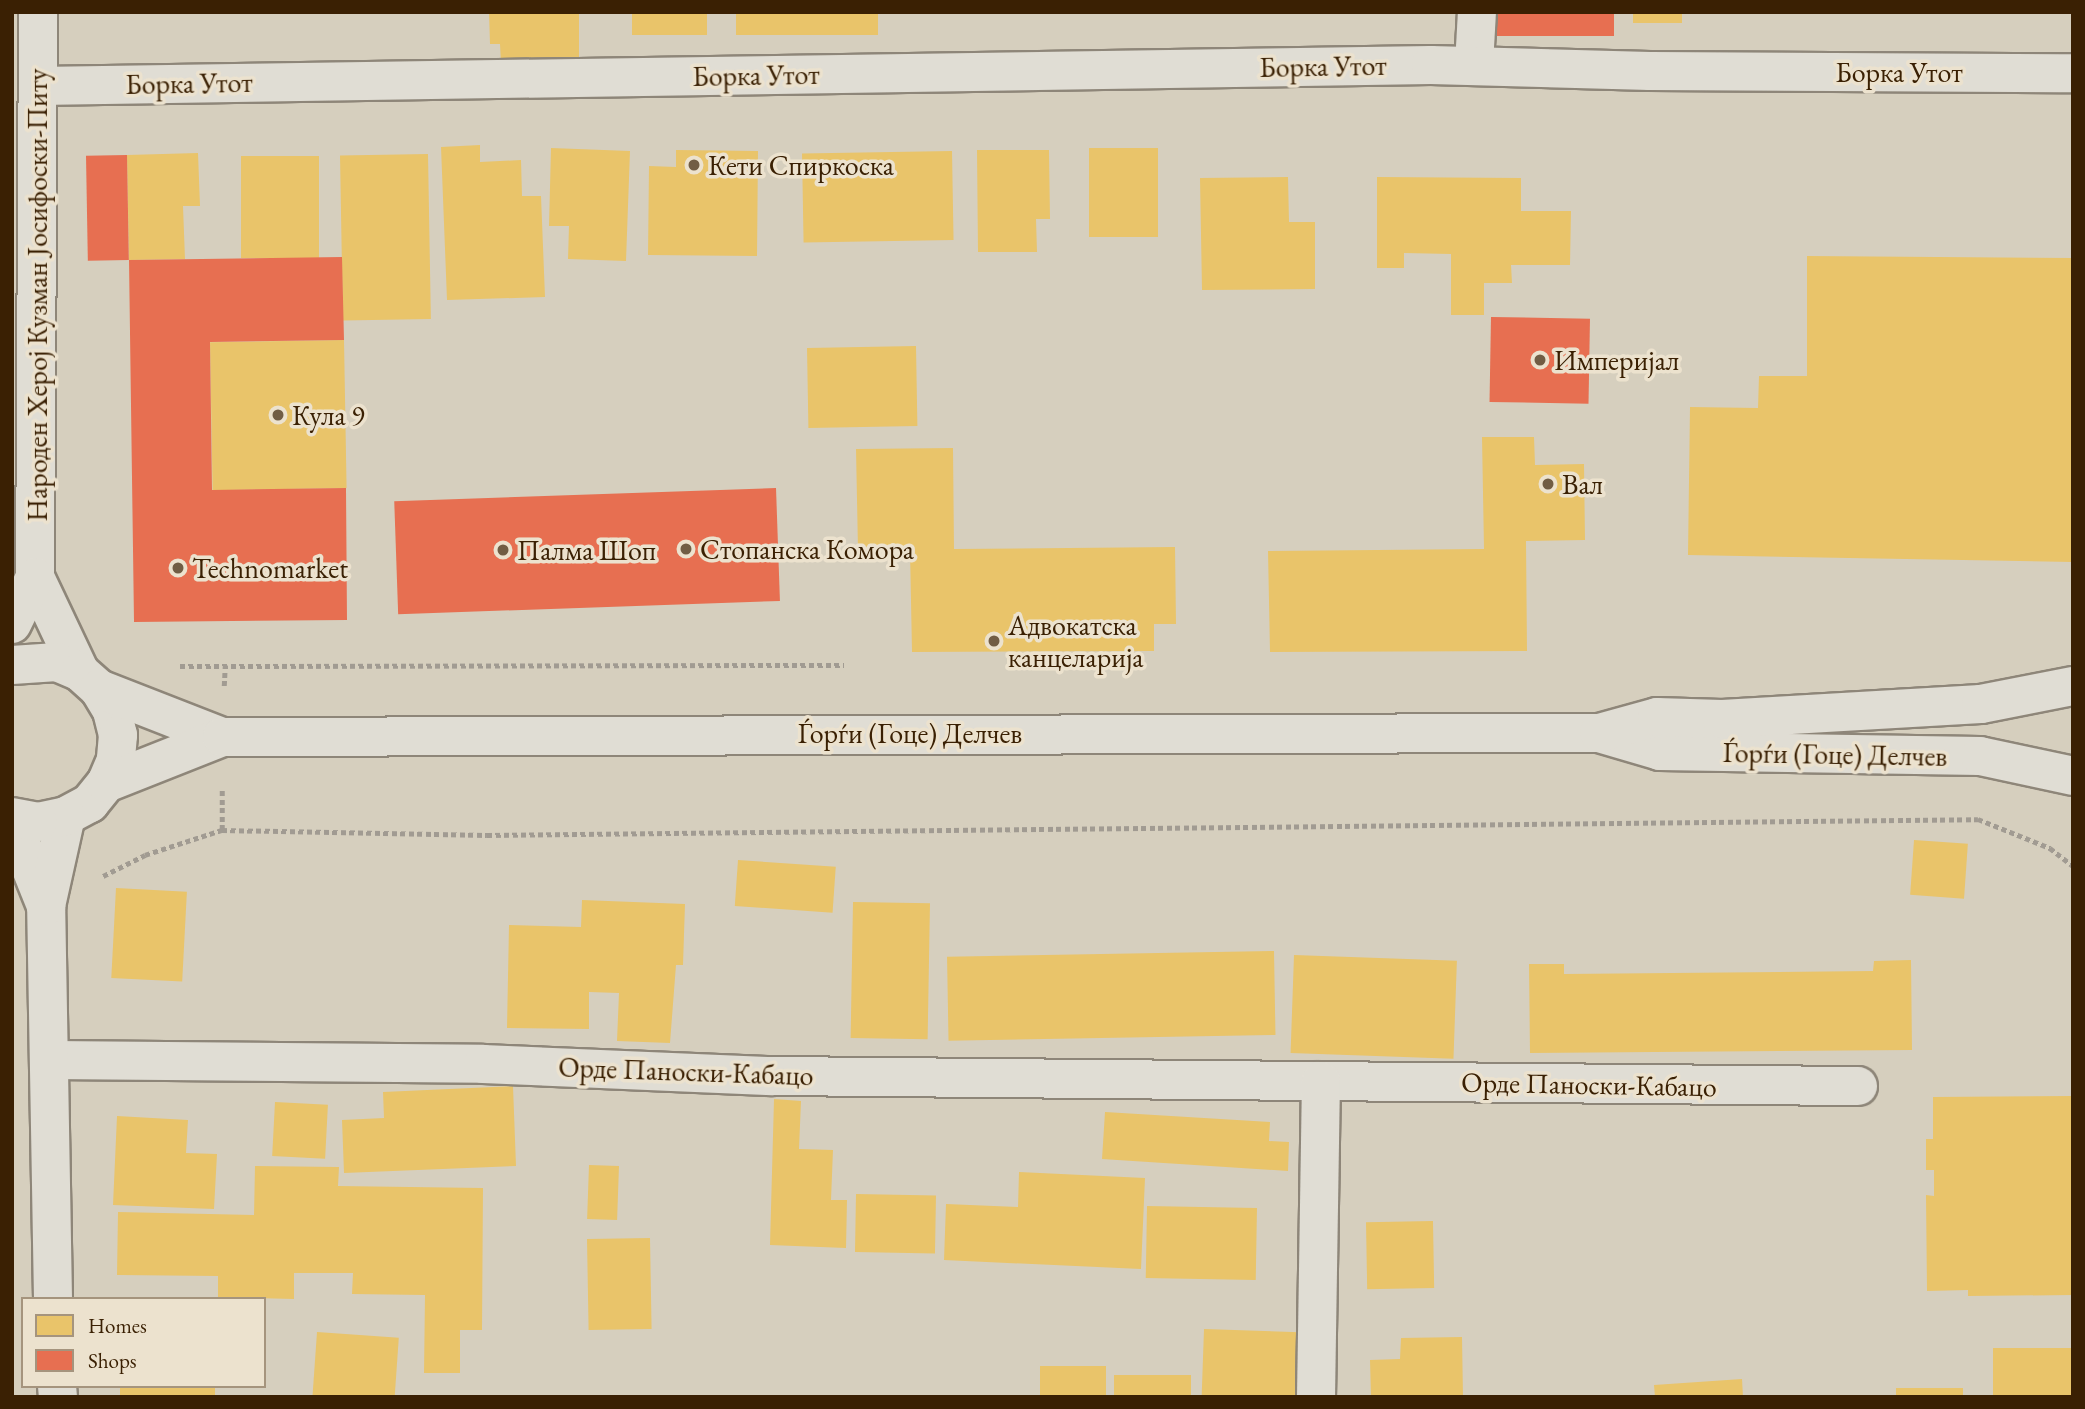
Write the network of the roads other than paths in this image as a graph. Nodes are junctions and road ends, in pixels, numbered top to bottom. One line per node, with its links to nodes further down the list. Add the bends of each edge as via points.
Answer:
1 (38, 12): 5 (street, Народен Херој Кузман Јосифоски-Питу)
2 (1477, 12): 3 (street)
3 (1474, 65): 4 (street, Борка Утот, via 1650,71); 5 (street, Борка Утот)
4 (2073, 73)
5 (38, 86): 6 (street, Народен Херој Кузман Јосифоски-Питу)
6 (35, 577): 7 (street, Народен Херој Кузман Јосифоски-Питу); 9 (street, Народен Херој Кузман Јосифоски-Питу)
7 (12, 624)
8 (12, 665): 9 (street, Ѓорѓи (Гоце) Делчев, via 57,662)
9 (90, 680): 12 (street, Ѓорѓи (Гоце) Делчев); 14 (street, Народен Херој Кузман Јосифоски-Питу, via 118,735 116,760)
10 (2073, 686): 11 (street, Ѓорѓи (Гоце) Делчев, via 1981,704 1723,719 1657,717)
11 (1599, 733): 12 (street, Ѓорѓи (Гоце) Делчев); 13 (street, Ѓорѓи (Гоце) Делчев, via 1660,751 1980,756)
12 (222, 737): 14 (street, Ѓорѓи (Гоце) Делчев)
13 (2073, 776)
14 (106, 783): 15 (street, via 90,803)
15 (66, 816): 16 (street); 17 (street)
16 (12, 819): 17 (street)
17 (46, 906): 18 (street)
18 (51, 1060): 19 (street, Орде Паноски-Кабацо, via 483,1064 773,1076); 21 (street)
19 (1321, 1081): 20 (street, Орде Паноски-Кабацо); 22 (street)
20 (1858, 1086)
21 (52, 1297)
22 (1316, 1397)

